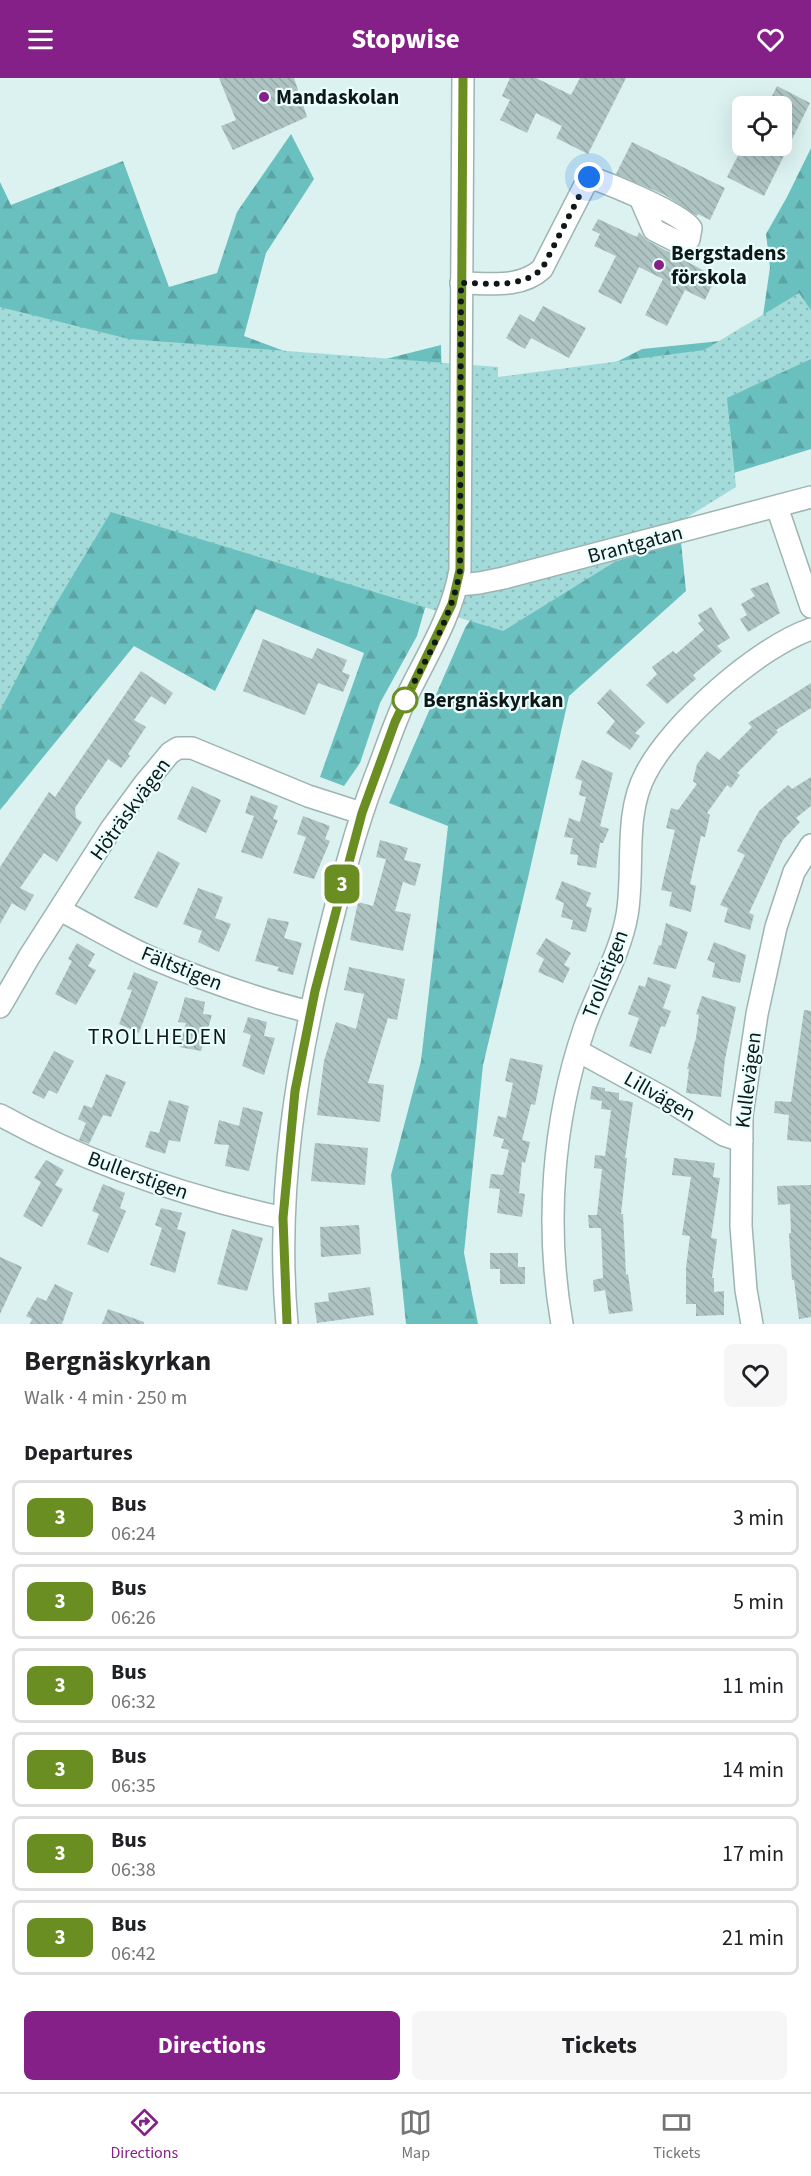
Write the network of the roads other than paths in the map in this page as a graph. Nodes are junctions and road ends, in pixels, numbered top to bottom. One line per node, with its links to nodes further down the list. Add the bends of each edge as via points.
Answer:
1 (463, 78): 3 (street)
2 (640, 198): 3 (street, via 589,177 535,276 510,283)
3 (461, 283): 6 (street)
4 (811, 497): 5 (street, Brantgatan)
5 (777, 507): 6 (street, Brantgatan, via 504,578); 7 (street)
6 (458, 585): 9 (street, via 445,621 395,722)
7 (811, 607)
8 (811, 629): 14 (street, Trollstigen, via 743,669 716,692 658,752 645,774 632,824 627,916)
9 (362, 813): 11 (street, Höträskvägen, via 308,796 192,748 178,748 162,761 118,820); 13 (street)
10 (811, 845): 16 (street, Kullevägen, via 786,894 764,976 741,1115)
11 (60, 910): 12 (street, Höträskvägen); 13 (street, Fältstigen, via 152,958)
12 (0, 1007)
13 (310, 1012): 17 (street, via 295,1091)
14 (578, 1051): 16 (street, Lillvägen); 19 (street, Trollstigen, via 568,1083 553,1214 552,1256)
15 (0, 1115): 17 (street, Bullerstigen, via 136,1177)
16 (741, 1142): 20 (street, Kullevägen, via 744,1276)
17 (283, 1218): 18 (street)
18 (287, 1324)
19 (562, 1324)
20 (752, 1324)

